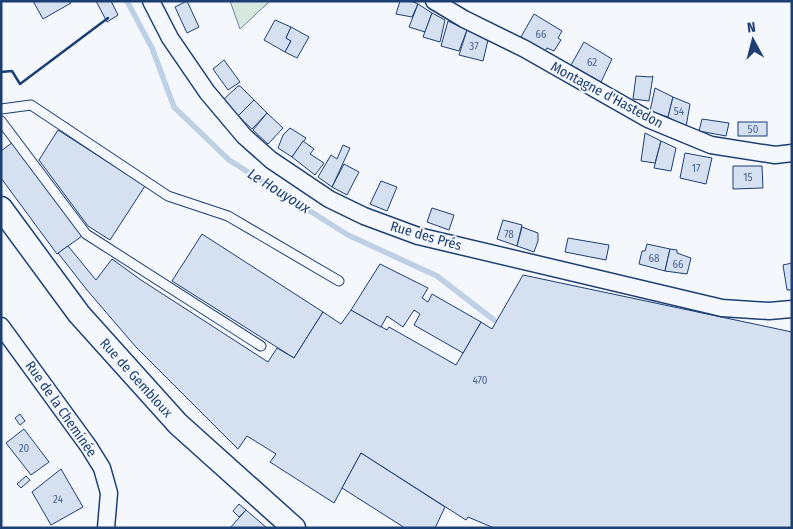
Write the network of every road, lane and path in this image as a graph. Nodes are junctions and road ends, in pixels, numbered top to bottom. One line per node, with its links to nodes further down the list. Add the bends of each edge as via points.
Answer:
1 (150, 1): 8 (street, Rue des Prés, via 170,38 207,92 244,136 271,160 329,199 364,216 418,236 722,308)
2 (434, 1): 5 (street, Montagne d'Hastedon, via 648,120 711,145 775,155)
3 (1, 109): 7 (lane, via 31,105 168,196 228,216)
4 (1, 121): 10 (lane, via 86,234)
5 (792, 153)
6 (1, 208): 12 (main road, Rue de Gembloux, via 79,314 178,424)
7 (340, 281)
8 (792, 309)
9 (1, 326): 11 (street, Rue de la Cheminée, via 102,468 109,493)
10 (261, 346)
11 (106, 528)
12 (294, 528)

